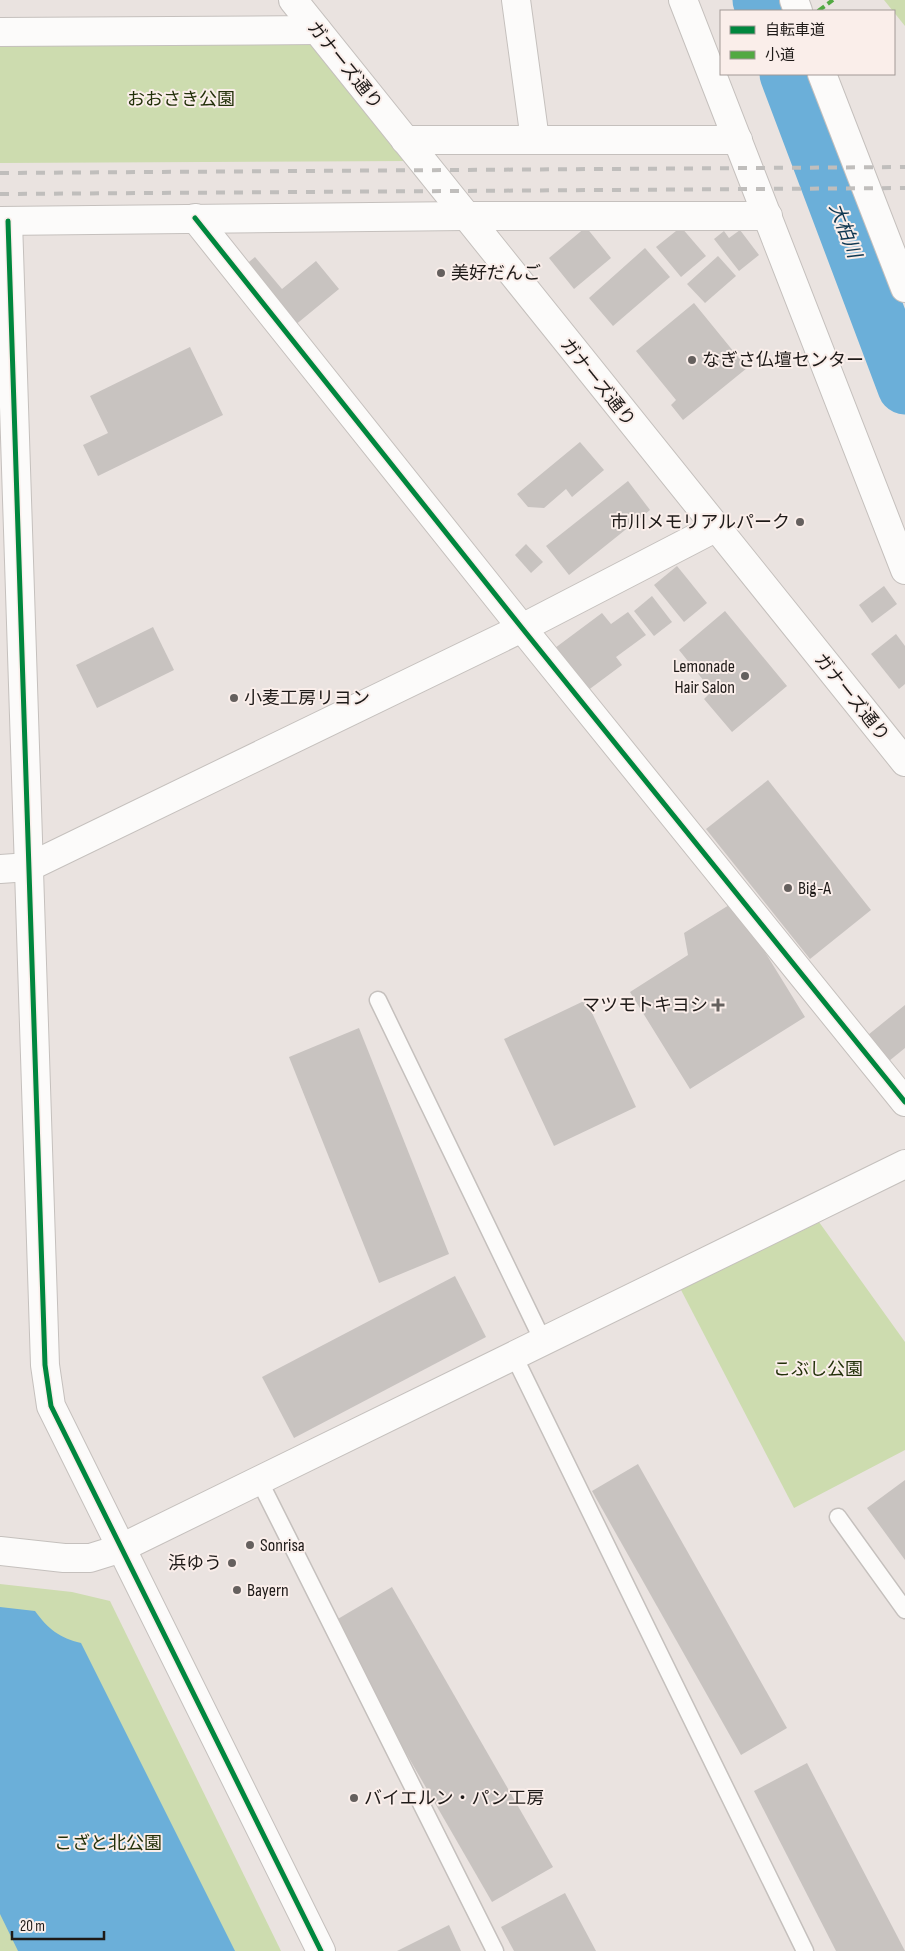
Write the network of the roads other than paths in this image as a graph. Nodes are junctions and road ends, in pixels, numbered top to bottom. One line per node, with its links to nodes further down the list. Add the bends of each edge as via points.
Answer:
1 (293, 0): 4 (street, ガナーズ通り)
2 (516, 0): 8 (street)
3 (684, 0): 9 (street)
4 (316, 30): 5 (street); 7 (street, ガナーズ通り)
5 (0, 32)
6 (822, 75): 14 (street)
7 (405, 140): 8 (street); 10 (street, ガナーズ通り)
8 (535, 140): 9 (street)
9 (738, 140): 11 (street)
10 (466, 216): 11 (street); 12 (street); 15 (street, ガナーズ通り)
11 (768, 216): 16 (street)
12 (195, 218): 13 (street); 17 (street)
13 (4, 220): 19 (street)
14 (905, 288)
15 (715, 528): 17 (street); 18 (street, ガナーズ通り)
16 (905, 570)
17 (522, 628): 19 (street); 22 (street)
18 (905, 762)
19 (29, 868): 20 (street); 28 (street, via 45,1365 51,1406)
20 (0, 869)
21 (378, 1000): 24 (lane)
22 (905, 1102)
23 (905, 1164): 24 (street)
24 (543, 1341): 25 (street)
25 (514, 1356): 26 (street); 33 (lane)
26 (259, 1480): 28 (street); 32 (lane)
27 (838, 1517): 30 (lane)
28 (120, 1548): 29 (street, via 90,1558); 31 (street)
29 (0, 1551)
30 (905, 1610)
31 (321, 1951)
32 (495, 1951)
33 (805, 1951)

